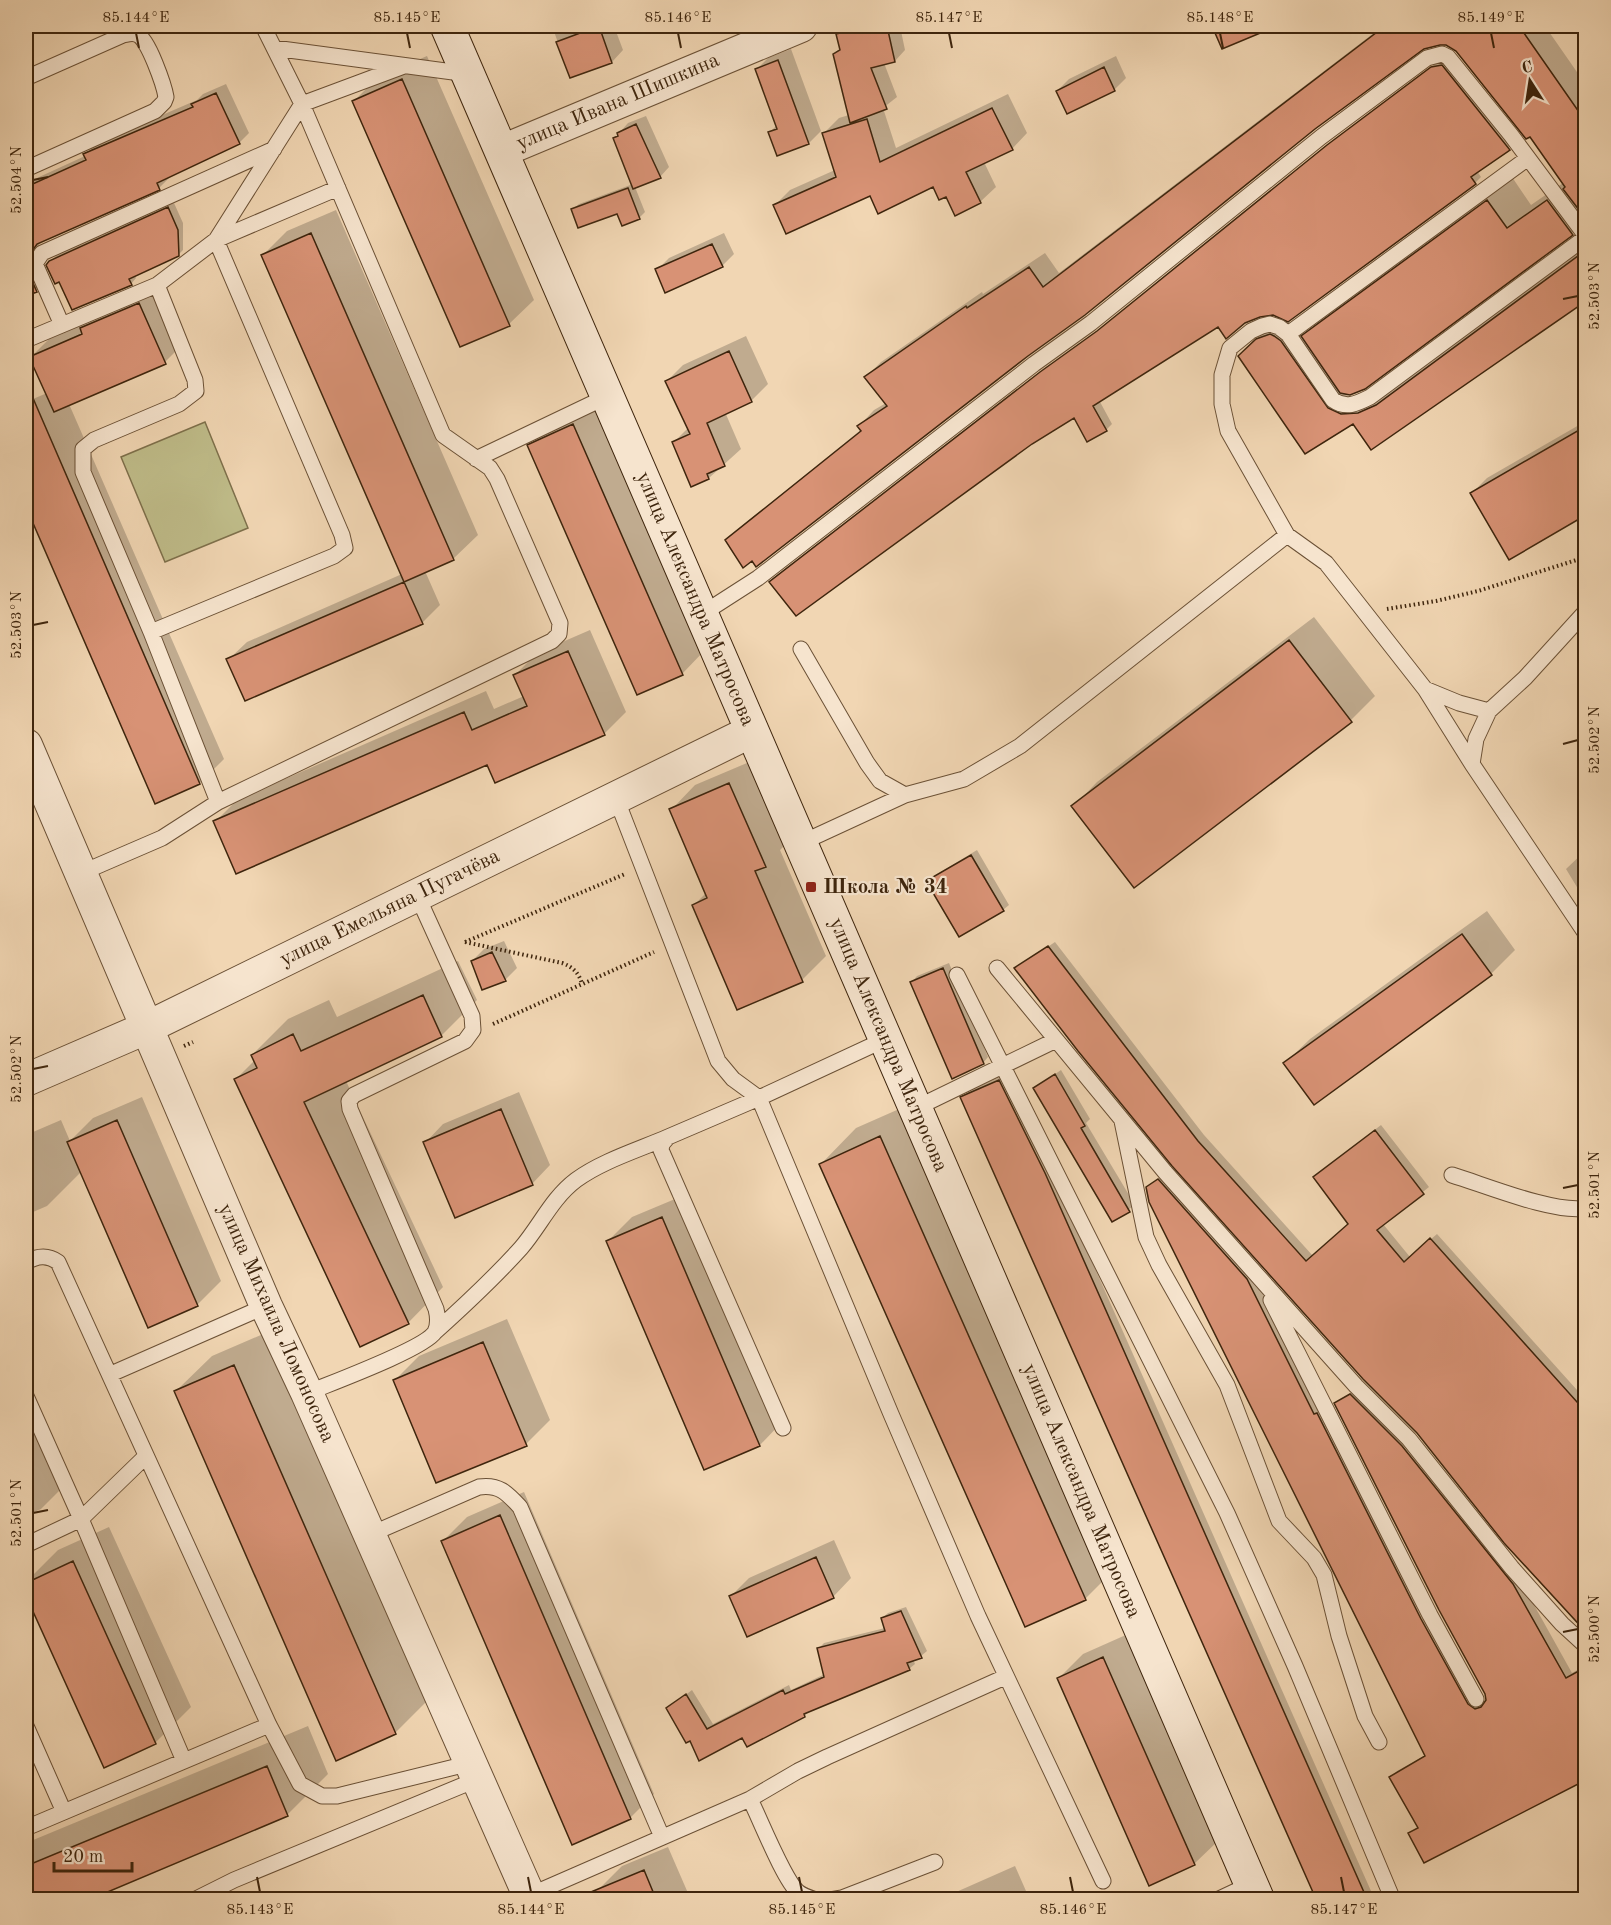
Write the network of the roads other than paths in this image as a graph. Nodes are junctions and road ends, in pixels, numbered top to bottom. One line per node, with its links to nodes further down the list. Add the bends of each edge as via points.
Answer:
1 (263, 26): 4 (lane)
2 (447, 26): 6 (street, улица Александра Матросова)
3 (801, 26): 10 (street, улица Ивана Шишкина)
4 (274, 48): 5 (lane); 8 (lane)
5 (404, 66): 6 (lane); 8 (lane)
6 (468, 74): 10 (street, улица Александра Матросова)
7 (26, 78): 12 (lane, via 131,33 146,43 166,97 155,111)
8 (302, 104): 9 (lane); 13 (lane)
9 (274, 149): 15 (lane); 17 (lane, via 42,254 36,266)
10 (502, 151): 20 (street, улица Александра Матросова)
11 (1528, 158): 14 (lane); 18 (lane); 24 (lane, via 1448,57 1442,54 1427,58 1321,137 1091,323 758,578)
12 (26, 169)
13 (338, 188): 15 (lane); 21 (lane, via 443,435)
14 (1586, 236): 18 (lane, via 1356,404 1339,405 1333,400)
15 (216, 240): 16 (lane); 25 (lane, via 345,548)
16 (157, 285): 17 (lane); 25 (lane, via 196,391 179,404 94,440 83,449 81,461)
17 (62, 325): 19 (lane)
18 (1288, 334): 22 (lane, via 1270,324 1251,331 1230,348 1222,375 1222,404 1228,431)
19 (26, 340)
20 (608, 396): 21 (lane); 24 (street, улица Александра Матросова)
21 (476, 459): 34 (lane, via 490,468 496,479 560,623 560,634)
22 (1287, 535): 27 (lane, via 1326,563); 32 (lane, via 1020,746 964,779)
23 (1586, 611): 28 (lane, via 1526,678)
24 (702, 614): 29 (street, улица Александра Матросова)
25 (151, 632): 34 (lane)
26 (801, 649): 32 (lane, via 873,772 880,781)
27 (1425, 689): 28 (lane); 31 (lane)
28 (1489, 711): 31 (lane, via 1476,739)
29 (752, 731): 33 (street, улица Емельяна Пугачёва); 35 (street, улица Александра Матросова)
30 (26, 745): 36 (street, улица Михаила Ломоносова)
31 (1472, 764): 38 (lane)
32 (905, 795): 35 (lane)
33 (616, 798): 37 (street, улица Емельяна Пугачёва); 46 (lane, via 718,1061 733,1079)
34 (218, 802): 36 (lane, via 162,838)
35 (801, 843): 42 (street, улица Александра Матросова)
36 (81, 873): 41 (street, улица Михаила Ломоносова)
37 (417, 895): 41 (street, улица Емельяна Пугачёва); 55 (lane, via 472,1016 471,1034 465,1041 354,1095 349,1101 436,1309 439,1320)
38 (1586, 934)
39 (998, 968): 43 (lane)
40 (957, 975): 44 (lane)
41 (146, 1028): 45 (street, улица Емельяна Пугачёва); 54 (street, улица Михаила Ломоносова)
42 (886, 1039): 46 (lane); 47 (street, улица Александра Матросова)
43 (1056, 1040): 44 (lane); 48 (lane)
44 (1003, 1066): 47 (lane); 84 (lane, via 1227,1513)
45 (26, 1080)
46 (759, 1098): 49 (lane); 65 (lane)
47 (916, 1108): 78 (street, улица Александра Матросова)
48 (1121, 1118): 53 (lane); 69 (lane, via 1146,1238 1227,1384 1279,1521 1314,1558 1324,1575 1365,1716)
49 (668, 1137): 55 (lane, via 578,1178 491,1280); 59 (lane, via 661,1150)
50 (1452, 1175): 51 (lane, via 1546,1205)
51 (1586, 1208)
52 (26, 1262): 56 (lane, via 45,1256 58,1262)
53 (1262, 1282): 64 (lane, via 1409,1439 1512,1568); 66 (lane)
54 (266, 1306): 56 (lane); 57 (street, улица Михаила Ломоносова)
55 (435, 1332): 57 (lane, via 403,1352)
56 (111, 1374): 60 (lane)
57 (307, 1393): 62 (street, улица Михаила Ломоносова)
58 (26, 1396): 61 (lane)
59 (783, 1428)
60 (146, 1456): 61 (lane); 67 (lane)
61 (81, 1519): 63 (lane); 70 (lane)
62 (369, 1535): 71 (street, улица Михаила Ломоносова); 75 (lane, via 479,1487 503,1489 511,1497 520,1507)
63 (26, 1545)
64 (1586, 1646)
65 (1005, 1677): 72 (lane, via 817,1761); 77 (lane)
66 (1476, 1699)
67 (269, 1725): 70 (lane); 71 (lane, via 300,1784 322,1796)
68 (26, 1726): 73 (lane)
69 (1379, 1742)
70 (184, 1761): 73 (lane)
71 (474, 1771): 79 (street, улица Михаила Ломоносова); 80 (lane)
72 (750, 1799): 75 (lane); 81 (lane, via 788,1878 798,1892)
73 (64, 1812): 74 (lane)
74 (26, 1828)
75 (662, 1838): 79 (lane)
76 (935, 1862): 82 (lane, via 842,1898)
77 (1103, 1881)
78 (1254, 1892): 83 (lane)
79 (530, 1897)
80 (194, 1899)
81 (816, 1899)
82 (830, 1899)
83 (1217, 1899)
84 (1393, 1899)

